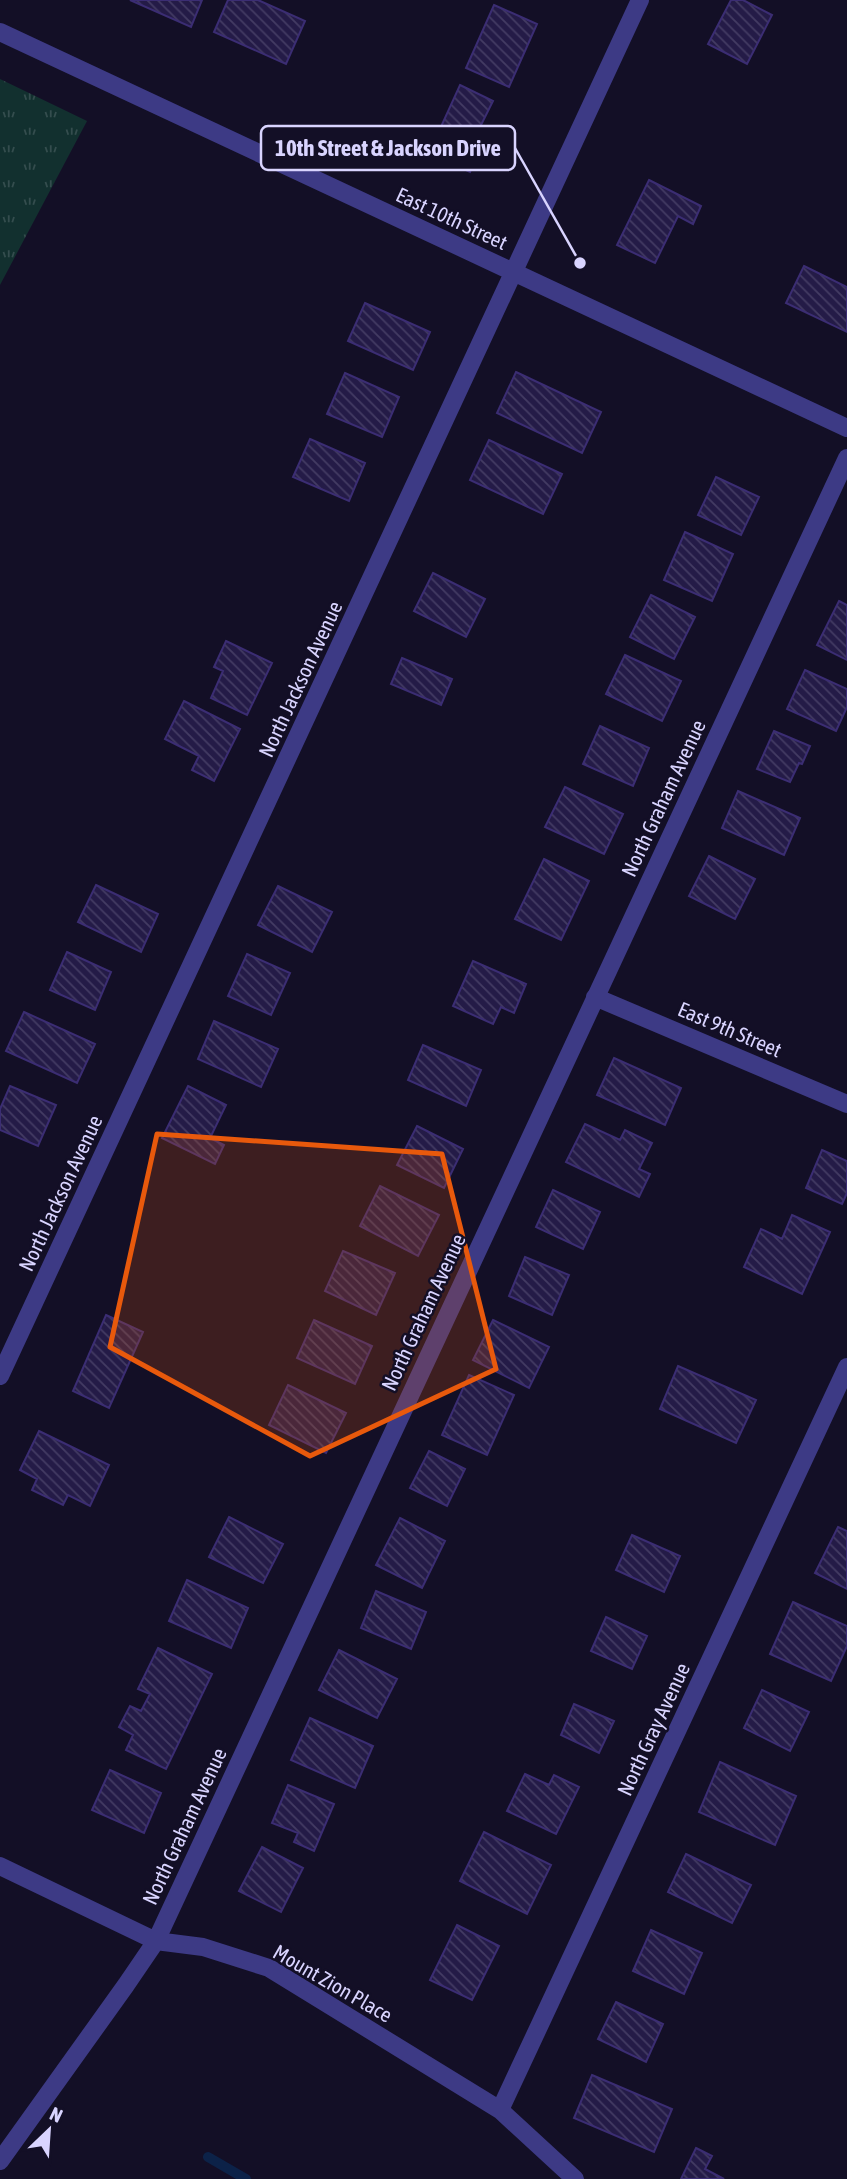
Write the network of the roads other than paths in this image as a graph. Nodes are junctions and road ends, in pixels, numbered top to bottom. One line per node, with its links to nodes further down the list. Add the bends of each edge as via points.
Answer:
1 (640, 0): 3 (street, North Jackson Avenue)
2 (0, 32): 3 (street, East 10th Street)
3 (515, 272): 4 (street, East 10th Street); 9 (street, North Jackson Avenue)
4 (847, 428)
5 (847, 458): 6 (street, North Graham Avenue)
6 (595, 997): 7 (street, East 9th Street); 11 (street, North Graham Avenue)
7 (847, 1104)
8 (847, 1367): 12 (street, North Gray Avenue)
9 (0, 1376)
10 (0, 1866): 11 (street, Mount Zion Place)
11 (156, 1941): 12 (street, Mount Zion Place, via 203,1947 269,1968); 13 (street, North Graham Avenue)
12 (500, 2110): 14 (street, Mount Zion Place)
13 (0, 2161)
14 (575, 2179)

